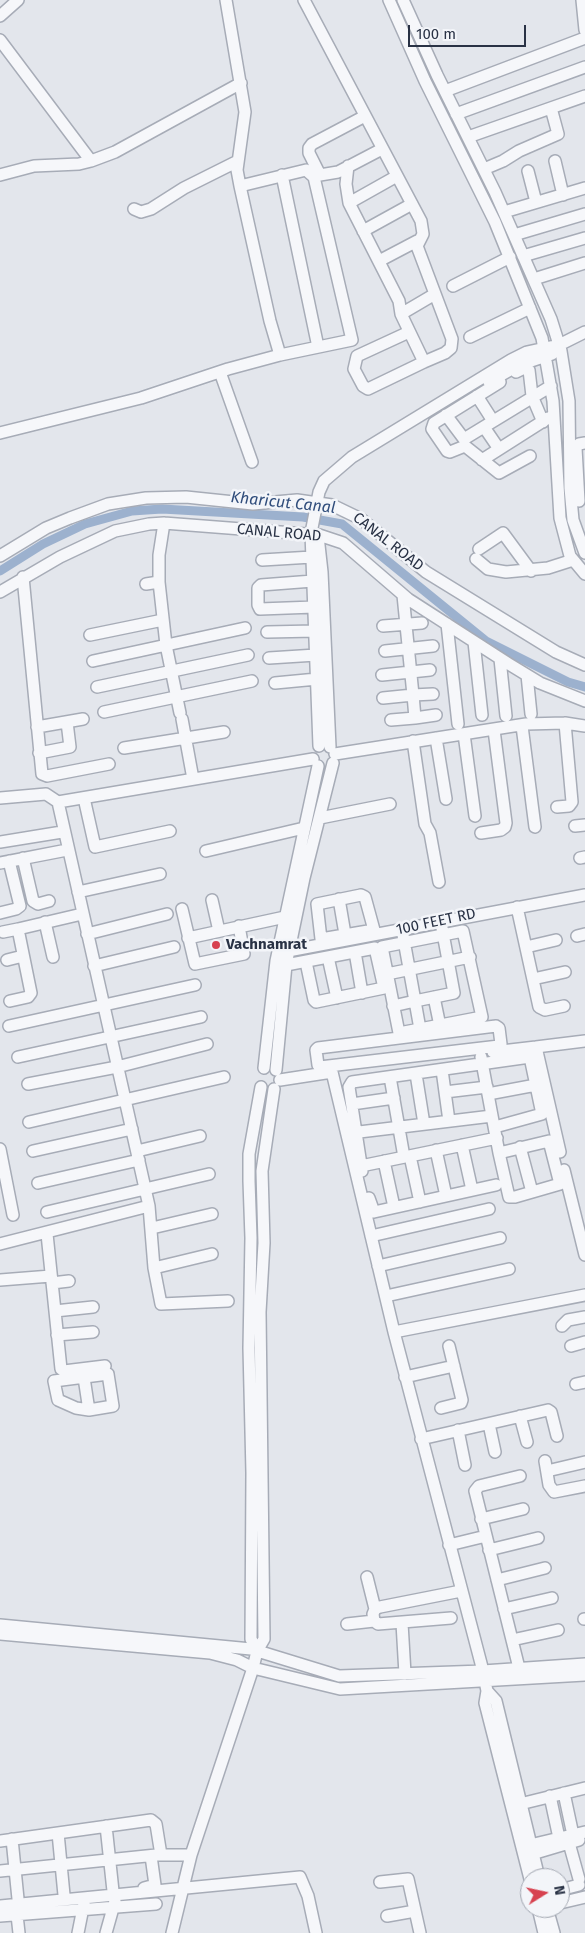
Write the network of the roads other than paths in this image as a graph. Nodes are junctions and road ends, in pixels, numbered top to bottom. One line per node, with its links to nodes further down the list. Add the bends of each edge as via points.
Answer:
1 (18, 0): 7 (street)
2 (226, 0): 12 (street)
3 (304, 0): 17 (street)
4 (389, 0): 44 (street)
5 (403, 0): 13 (street)
6 (582, 0): 8 (street)
7 (0, 16)
8 (585, 30)
9 (585, 38): 13 (street)
10 (0, 40): 20 (street)
11 (585, 67): 16 (street)
12 (241, 83): 20 (street, via 115,152); 21 (street, via 245,112)
13 (445, 91): 16 (street)
14 (585, 96): 15 (street)
15 (551, 108): 18 (street); 24 (street, via 558,134)
16 (456, 114): 18 (street)
17 (365, 116): 19 (street); 28 (street, via 309,148)
18 (468, 137): 24 (street)
19 (382, 149): 23 (street); 29 (street)
20 (90, 160): 26 (street, via 79,164 34,166)
21 (238, 161): 30 (street); 36 (street, via 151,209 141,212)
22 (555, 161): 32 (street)
23 (348, 166): 28 (street, via 332,174); 34 (street)
24 (484, 169): 37 (street)
25 (528, 172): 33 (street)
26 (0, 175)
27 (282, 175): 28 (street, via 306,170); 30 (street); 56 (street)
28 (317, 176): 55 (street)
29 (397, 176): 34 (street); 35 (street)
30 (240, 186): 59 (street)
31 (585, 188): 32 (street)
32 (563, 194): 33 (street)
33 (536, 202): 37 (street)
34 (349, 203): 39 (street)
35 (412, 204): 39 (street); 42 (street, via 423,228 423,234)
36 (134, 209)
37 (504, 212): 40 (street)
38 (585, 214): 40 (street)
39 (363, 231): 45 (street)
40 (514, 235): 43 (street)
41 (585, 238): 43 (street)
42 (417, 241): 45 (street); 49 (street, via 416,246)
43 (523, 256): 47 (street)
44 (510, 257): 48 (street); 50 (street)
45 (379, 261): 51 (street, via 399,301)
46 (585, 263): 47 (street)
47 (534, 279): 57 (street)
48 (453, 286)
49 (436, 294): 51 (street); 61 (street, via 450,330 451,348)
50 (530, 308): 54 (street); 58 (street)
51 (401, 314): 52 (street)
52 (409, 332): 60 (street); 61 (street)
53 (585, 332): 57 (street)
54 (470, 337)
55 (352, 340): 56 (street); 60 (street)
56 (318, 347): 59 (street)
57 (560, 348): 58 (street); 76 (street)
58 (545, 352): 63 (street); 78 (street, via 486,383 351,466 328,487)
59 (280, 355): 62 (street)
60 (357, 356): 61 (street, via 354,369 368,389)
61 (424, 362)
62 (220, 372): 70 (street, via 141,398); 75 (street)
63 (551, 386): 65 (street); 66 (street)
64 (477, 396): 65 (street, via 524,368 530,374); 67 (street); 69 (street)
65 (532, 396): 68 (street); 69 (street)
66 (554, 414): 68 (street); 85 (street, via 560,518 570,556)
67 (446, 415): 69 (street, via 464,439); 74 (street, via 432,425 447,451 465,446)
68 (543, 422): 72 (street)
69 (489, 424): 72 (street)
70 (0, 432)
71 (585, 443): 76 (street, via 576,448)
72 (499, 449): 74 (street)
73 (530, 456): 74 (street, via 501,473)
74 (482, 460)
75 (252, 462)
76 (579, 476): 77 (street); 81 (street, via 573,520)
77 (579, 501)
78 (320, 503): 80 (street); 82 (street, CANAL ROAD, via 298,500 253,504 186,497 146,498 108,504 46,528); 114 (street, CANAL ROAD, via 346,510 426,572 556,652)
79 (164, 523): 80 (street, CANAL ROAD); 88 (street, CANAL ROAD, via 115,531); 90 (street)
80 (314, 534): 83 (street); 93 (street, CANAL ROAD, via 343,543); 150 (street, via 322,572)
81 (585, 553)
82 (0, 556)
83 (312, 557): 84 (street); 89 (street)
84 (262, 560)
85 (574, 560): 86 (street); 87 (street)
86 (531, 571): 86 (street, via 488,569 478,554 503,533)
87 (585, 574)
88 (23, 577): 92 (street, CANAL ROAD); 142 (street)
89 (313, 581): 94 (street); 94 (street, via 261,585 258,588 258,605 260,609)
90 (159, 582): 91 (street); 95 (street)
91 (146, 584)
92 (0, 592)
93 (403, 595): 97 (street); 98 (street, CANAL ROAD)
94 (314, 607): 101 (street)
95 (163, 620): 103 (street); 105 (street)
96 (422, 623): 97 (street)
97 (406, 624): 99 (street); 107 (street)
98 (447, 624): 104 (street, CANAL ROAD); 139 (street)
99 (384, 626)
100 (245, 628): 105 (street)
101 (315, 630): 102 (street); 110 (street)
102 (267, 632)
103 (90, 635)
104 (474, 642): 112 (street, CANAL ROAD); 132 (street)
105 (166, 645): 113 (street); 116 (street)
106 (433, 646): 107 (street)
107 (408, 648): 108 (street); 117 (street)
108 (385, 651)
109 (248, 655): 116 (street)
110 (316, 655): 111 (street); 120 (street)
111 (269, 658)
112 (500, 659): 119 (street, CANAL ROAD); 133 (street)
113 (93, 662)
114 (585, 665)
115 (430, 670): 117 (street)
116 (171, 672): 123 (street); 126 (street)
117 (411, 672): 118 (street); 125 (street)
118 (382, 675)
119 (527, 675): 128 (street, CANAL ROAD); 130 (street)
120 (317, 680): 122 (street); 150 (street)
121 (252, 681): 126 (street)
122 (276, 683)
123 (97, 687)
124 (433, 694): 125 (street)
125 (413, 695): 127 (street); 134 (street)
126 (177, 697): 129 (street); 146 (street)
127 (383, 698)
128 (585, 701)
129 (104, 712)
130 (531, 714)
131 (436, 715): 134 (street)
132 (482, 715)
133 (506, 716)
134 (416, 718): 136 (street)
135 (83, 719): 137 (street)
136 (391, 720)
137 (67, 722): 142 (street); 151 (street, via 69,748)
138 (565, 723): 140 (street); 141 (street); 160 (street, via 572,802 569,806)
139 (458, 724)
140 (522, 726): 143 (street); 164 (street)
141 (585, 726)
142 (37, 727): 151 (street)
143 (494, 730): 145 (street); 167 (street, via 506,823 501,830)
144 (224, 732): 146 (street)
145 (464, 734): 147 (street); 161 (street)
146 (185, 738): 149 (street); 154 (street)
147 (436, 738): 148 (street); 157 (street)
148 (412, 742): 150 (street); 174 (street, via 425,824 430,833)
149 (124, 748)
150 (329, 752): 152 (street, via 314,752); 152 (street, via 328,767); 162 (street)
151 (39, 753): 153 (street, via 41,771 47,776)
152 (316, 762): 154 (street); 163 (street)
153 (109, 764)
154 (193, 779): 156 (street)
155 (0, 798): 158 (street, via 46,794)
156 (84, 798): 158 (street); 165 (street, via 95,847)
157 (446, 799)
158 (58, 802): 166 (street)
159 (390, 804): 162 (street)
160 (557, 807)
161 (476, 816)
162 (320, 818): 201 (street)
163 (304, 828): 170 (street); 185 (street)
164 (535, 828)
165 (170, 831)
166 (62, 832): 168 (street); 169 (street)
167 (481, 833)
168 (0, 842)
169 (67, 850): 171 (street); 175 (street)
170 (206, 851)
171 (23, 858): 172 (street); 179 (street, via 33,901 38,904)
172 (5, 862): 182 (street, via 20,908)
173 (160, 874): 175 (street)
174 (440, 882)
175 (78, 892): 183 (street)
176 (585, 895): 180 (street, 100 FEET RD)
177 (339, 899): 196 (street); 196 (street, via 316,904 320,936 322,939); 196 (street, via 365,896 374,927 373,931)
178 (212, 900): 191 (street)
179 (49, 901)
180 (517, 907): 186 (street, 100 FEET RD); 200 (street)
181 (182, 909): 195 (street)
182 (0, 913)
183 (82, 914): 187 (street); 193 (street)
184 (167, 914): 193 (street)
185 (284, 917): 188 (street); 249 (street, via 276,961)
186 (440, 921): 190 (street, 100 FEET RD); 194 (street)
187 (46, 922): 189 (street); 204 (street)
188 (239, 926): 191 (street); 195 (street, via 244,953 225,958 195,964)
189 (18, 929): 192 (street); 203 (street)
190 (402, 929): 196 (street, 100 FEET RD); 198 (street)
191 (219, 931): 195 (street)
192 (3, 932)
193 (87, 934): 211 (street)
194 (443, 935): 198 (street); 206 (street, via 464,931); 209 (street)
195 (188, 938)
196 (346, 938): 201 (street, 100 FEET RD)
197 (556, 940): 200 (street)
198 (404, 942): 212 (street); 214 (street, via 382,947)
199 (174, 947): 211 (street)
200 (526, 947): 215 (street)
201 (288, 951): 210 (street)
202 (355, 952): 205 (street); 218 (street); 218 (street, via 377,950 384,988)
203 (23, 956): 207 (street); 222 (street, via 31,993 28,997)
204 (53, 957)
205 (328, 957): 208 (street); 221 (street)
206 (470, 957): 209 (street); 217 (street)
207 (7, 960)
208 (306, 962): 210 (street); 221 (street, via 314,1000)
209 (448, 962): 212 (street); 219 (street)
210 (286, 965): 249 (street)
211 (94, 966): 224 (street)
212 (409, 970): 214 (street); 223 (street)
213 (565, 972): 215 (street)
214 (387, 974): 225 (street)
215 (533, 979): 226 (street, via 540,1009)
216 (194, 985): 224 (street)
217 (477, 989): 219 (street); 229 (street, via 482,1017)
218 (362, 993): 221 (street)
219 (454, 993): 220 (street)
220 (434, 997): 223 (street); 229 (street)
221 (337, 998)
222 (10, 1001)
223 (415, 1001): 225 (street); 231 (street)
224 (105, 1006): 228 (street); 232 (street)
225 (393, 1006): 231 (street, via 398,1032)
226 (564, 1006)
227 (201, 1017): 232 (street)
228 (9, 1026)
229 (440, 1026): 231 (street)
230 (461, 1030): 231 (street); 238 (street); 238 (street, via 499,1028 500,1045)
231 (422, 1032): 233 (street); 240 (street)
232 (111, 1036): 239 (street); 244 (street)
233 (386, 1040): 236 (street); 242 (street)
234 (585, 1041): 237 (street)
235 (207, 1044): 244 (street)
236 (350, 1044): 243 (street); 243 (street, via 316,1050 320,1067)
237 (536, 1047): 241 (street); 297 (street)
238 (464, 1052): 240 (street); 241 (street)
239 (18, 1057)
240 (427, 1057): 242 (street)
241 (481, 1059): 245 (street); 252 (street, via 528,1056); 254 (street)
242 (389, 1062): 243 (street)
243 (352, 1066): 246 (street)
244 (118, 1067): 251 (street); 257 (street)
245 (442, 1070): 247 (street); 255 (street)
246 (332, 1072): 249 (street); 265 (street)
247 (416, 1074): 250 (street); 261 (street)
248 (224, 1077): 257 (street)
249 (274, 1077): 253 (street, via 267,1090); 253 (street, via 258,1076); 355 (street, via 262,1171 264,1243 260,1312 264,1639)
250 (390, 1077): 256 (street); 258 (street, via 352,1082 349,1087)
251 (28, 1084)
252 (536, 1085): 254 (street); 263 (street, via 542,1114)
253 (261, 1087): 355 (street, via 248,1180 251,1238 251,1639)
254 (487, 1090): 255 (street); 263 (street)
255 (445, 1092): 259 (street)
256 (394, 1098): 258 (street); 262 (street)
257 (125, 1100): 260 (street); 264 (street)
258 (352, 1104): 265 (street)
259 (449, 1121): 261 (street); 263 (street)
260 (30, 1122)
261 (424, 1124): 262 (street)
262 (399, 1127): 265 (street); 274 (street)
263 (495, 1127): 267 (street); 272 (street)
264 (132, 1129): 271 (street); 273 (street)
265 (351, 1132): 276 (street)
266 (200, 1136): 273 (street)
267 (462, 1145): 270 (street); 281 (street)
268 (520, 1147): 272 (street); 282 (street); 282 (street, via 546,1140 550,1143 560,1182)
269 (0, 1149): 290 (street)
270 (436, 1150): 274 (street); 283 (street)
271 (33, 1151)
272 (500, 1153): 282 (street, via 509,1197)
273 (138, 1156): 278 (street); 280 (street)
274 (407, 1156): 275 (street); 284 (street)
275 (384, 1161): 276 (street); 286 (street)
276 (358, 1166): 286 (street, via 372,1211); 293 (street)
277 (209, 1174): 280 (street)
278 (38, 1182)
279 (496, 1185): 281 (street)
280 (145, 1188): 285 (street); 288 (street)
281 (472, 1190): 283 (street)
282 (532, 1192)
283 (446, 1196): 284 (street)
284 (420, 1202): 286 (street)
285 (149, 1206): 291 (street); 292 (street)
286 (394, 1208)
287 (489, 1209): 293 (street)
288 (47, 1212)
289 (212, 1214): 291 (street)
290 (13, 1215)
291 (152, 1228): 299 (street)
292 (47, 1234): 295 (street); 301 (street)
293 (371, 1236): 298 (street)
294 (500, 1238): 298 (street)
295 (0, 1244)
296 (212, 1254): 299 (street)
297 (585, 1255)
298 (378, 1266): 305 (street)
299 (154, 1268): 306 (street, via 161,1304)
300 (509, 1269): 305 (street)
301 (52, 1279): 302 (street); 303 (street); 308 (street)
302 (0, 1280)
303 (69, 1281)
304 (585, 1295): 312 (street)
305 (386, 1296): 312 (street)
306 (228, 1302)
307 (93, 1307): 308 (street)
308 (55, 1310): 313 (street)
309 (585, 1317): 310 (street, via 568,1320)
310 (562, 1326)
311 (93, 1332): 313 (street)
312 (394, 1332): 320 (street)
313 (57, 1335): 319 (street, via 61,1369)
314 (585, 1342): 316 (street)
315 (449, 1346): 318 (street)
316 (571, 1346)
317 (105, 1366): 319 (street)
318 (454, 1366): 320 (street); 322 (street, via 462,1400)
319 (83, 1373): 319 (street, via 108,1374 113,1406 89,1410 58,1400 54,1381); 321 (street)
320 (405, 1377): 327 (street)
321 (88, 1404)
322 (442, 1408)
323 (520, 1416): 324 (street); 326 (street, via 550,1410); 328 (street)
324 (489, 1424): 325 (street); 329 (street)
325 (458, 1430): 327 (street); 331 (street)
326 (557, 1436)
327 (421, 1439): 338 (street)
328 (527, 1442)
329 (495, 1452)
330 (585, 1462): 333 (street, via 546,1466 549,1485 554,1492)
331 (465, 1465)
332 (520, 1476): 335 (street, via 475,1489)
333 (585, 1486)
334 (522, 1509): 335 (street)
335 (482, 1519): 336 (street)
336 (486, 1536): 338 (street); 339 (street)
337 (538, 1538): 339 (street)
338 (449, 1546): 343 (street)
339 (489, 1550): 342 (street)
340 (545, 1568): 342 (street)
341 (367, 1577): 345 (street)
342 (497, 1580): 346 (street)
343 (461, 1591): 345 (street); 360 (street)
344 (552, 1598): 346 (street)
345 (375, 1609): 348 (street)
346 (504, 1609): 354 (street)
347 (451, 1618): 349 (street)
348 (374, 1621): 349 (street, via 378,1624); 350 (street)
349 (402, 1622): 359 (street)
350 (348, 1624)
351 (0, 1625): 355 (street)
352 (558, 1630): 354 (street)
353 (0, 1634): 357 (street, via 210,1653)
354 (512, 1640): 358 (street)
355 (257, 1651): 357 (street); 359 (street, via 339,1676)
356 (585, 1664): 358 (street)
357 (254, 1668): 360 (street, via 340,1689); 375 (street)
358 (519, 1668): 360 (street)
359 (405, 1674): 360 (street)
360 (484, 1675): 361 (street); 362 (street)
361 (585, 1675)
362 (487, 1691): 366 (street, via 496,1701); 378 (street, via 485,1703)
363 (585, 1788): 364 (street)
364 (564, 1793): 365 (street); 369 (street)
365 (550, 1796): 366 (street); 369 (street)
366 (520, 1804): 373 (street)
367 (106, 1826): 368 (street); 374 (street, via 154,1821); 376 (street)
368 (58, 1833): 370 (street); 377 (street)
369 (572, 1837): 371 (street); 373 (street); 384 (street, via 579,1882)
370 (12, 1839): 372 (street); 380 (street)
371 (585, 1839)
372 (0, 1841)
373 (531, 1849): 379 (street)
374 (156, 1855): 375 (street); 376 (street); 385 (street, via 153,1887)
375 (190, 1855): 383 (street)
376 (110, 1860): 377 (street); 385 (street)
377 (62, 1865): 380 (street); 386 (street)
378 (527, 1868)
379 (536, 1868)
380 (15, 1870): 381 (street); 388 (street)
381 (0, 1871)
382 (380, 1882): 395 (street, via 408,1878)
383 (184, 1886): 385 (street); 404 (street); 405 (street, via 300,1876)
384 (570, 1886)
385 (115, 1892): 386 (street); 391 (street); 394 (street)
386 (64, 1895): 388 (street)
387 (585, 1897): 390 (street)
388 (18, 1899): 389 (street)
389 (0, 1901)
390 (570, 1901)
391 (84, 1904): 393 (street); 394 (street); 396 (street); 402 (street)
392 (156, 1904): 394 (street)
393 (0, 1906)
394 (113, 1907): 403 (street)
395 (415, 1911): 398 (street); 406 (street)
396 (17, 1915): 397 (street); 401 (street)
397 (0, 1916)
398 (387, 1916)
399 (540, 1918): 407 (street)
400 (549, 1918): 408 (street)
401 (18, 1933)
402 (78, 1933)
403 (106, 1933)
404 (172, 1933)
405 (316, 1933)
406 (420, 1933)
407 (544, 1933)
408 (554, 1933)

